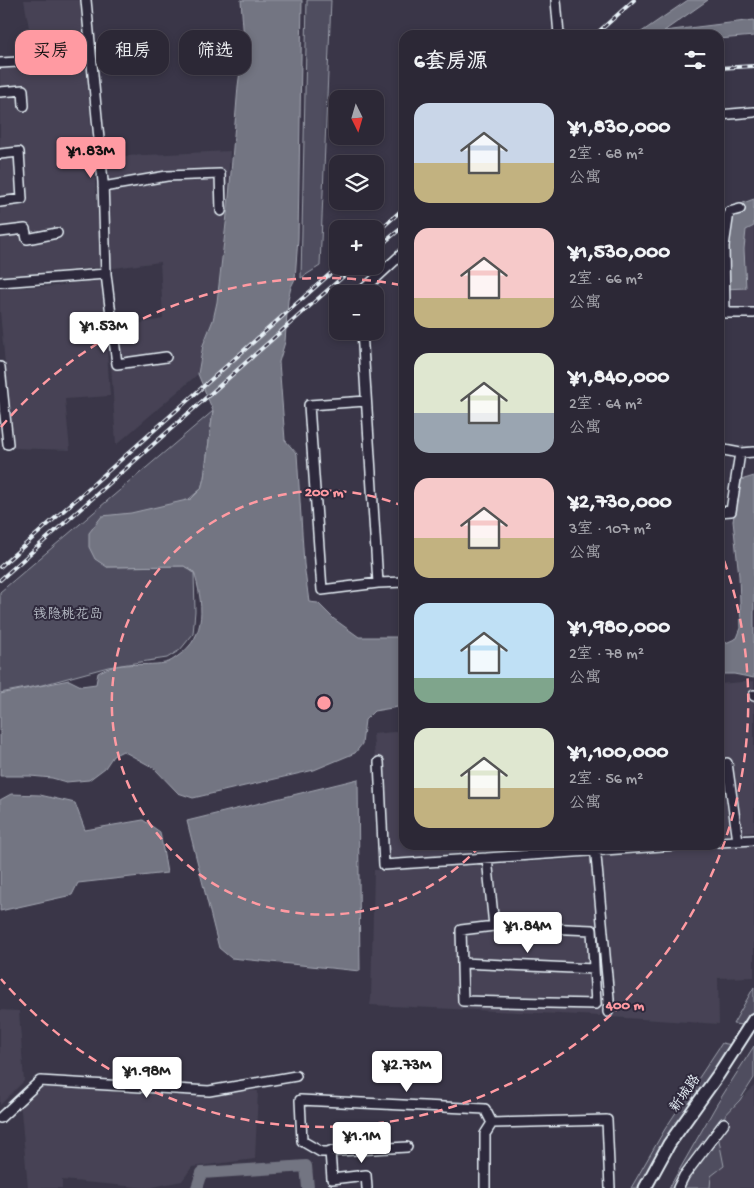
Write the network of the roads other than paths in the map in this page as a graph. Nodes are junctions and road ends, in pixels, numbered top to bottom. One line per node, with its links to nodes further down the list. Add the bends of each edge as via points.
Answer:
1 (86, 0): 4 (street)
2 (556, 0): 3 (street)
3 (559, 30)
4 (91, 58): 5 (street); 11 (street)
5 (0, 62)
6 (0, 92): 7 (street, via 22,90)
7 (24, 106)
8 (754, 112): 9 (street)
9 (724, 115)
10 (0, 154): 12 (street, via 19,152 22,199)
11 (103, 187): 14 (street, via 168,176 220,174); 19 (street)
12 (0, 202)
13 (740, 209): 17 (street, via 729,212)
14 (221, 211)
15 (0, 232): 16 (street, via 25,229 27,239)
16 (57, 233)
17 (724, 236)
18 (399, 257): 21 (street)
19 (106, 274): 20 (street); 25 (street, via 117,364)
20 (0, 282)
21 (368, 285)
22 (724, 297): 23 (street, via 725,313)
23 (754, 313)
24 (363, 340): 27 (street)
25 (166, 357)
26 (0, 367): 28 (street)
27 (366, 401): 34 (street); 34 (street, via 309,405 322,590)
28 (8, 444)
29 (724, 450): 31 (street)
30 (754, 452): 31 (street)
31 (740, 454): 32 (street, via 731,511)
32 (724, 512)
33 (399, 582): 34 (street)
34 (378, 583)
35 (379, 762): 42 (street, via 384,865)
36 (727, 763): 38 (street)
37 (754, 840): 38 (street)
38 (738, 841): 39 (street)
39 (724, 842)
40 (543, 850): 42 (street)
41 (595, 850): 46 (street)
42 (487, 858): 43 (street)
43 (494, 926): 44 (street, via 461,930); 45 (street, via 592,930)
44 (462, 963): 45 (street); 45 (street, via 463,1001 596,1004)
45 (594, 969)
46 (608, 1012)
47 (754, 1019): 58 (main road, 新城路, via 669,1144)
48 (754, 1029): 59 (main road, 新城路, via 674,1147)
49 (296, 1076): 50 (street, via 209,1091 40,1081)
50 (0, 1118)
51 (492, 1123): 54 (street, via 485,1108 300,1100 302,1142 321,1152); 56 (street, via 484,1134); 57 (street, via 607,1120)
52 (724, 1123): 60 (street)
53 (407, 1147): 54 (street)
54 (330, 1151): 55 (street, via 332,1179 366,1176)
55 (367, 1188)
56 (485, 1188)
57 (610, 1188)
58 (645, 1188)
59 (652, 1188)
60 (678, 1188)

